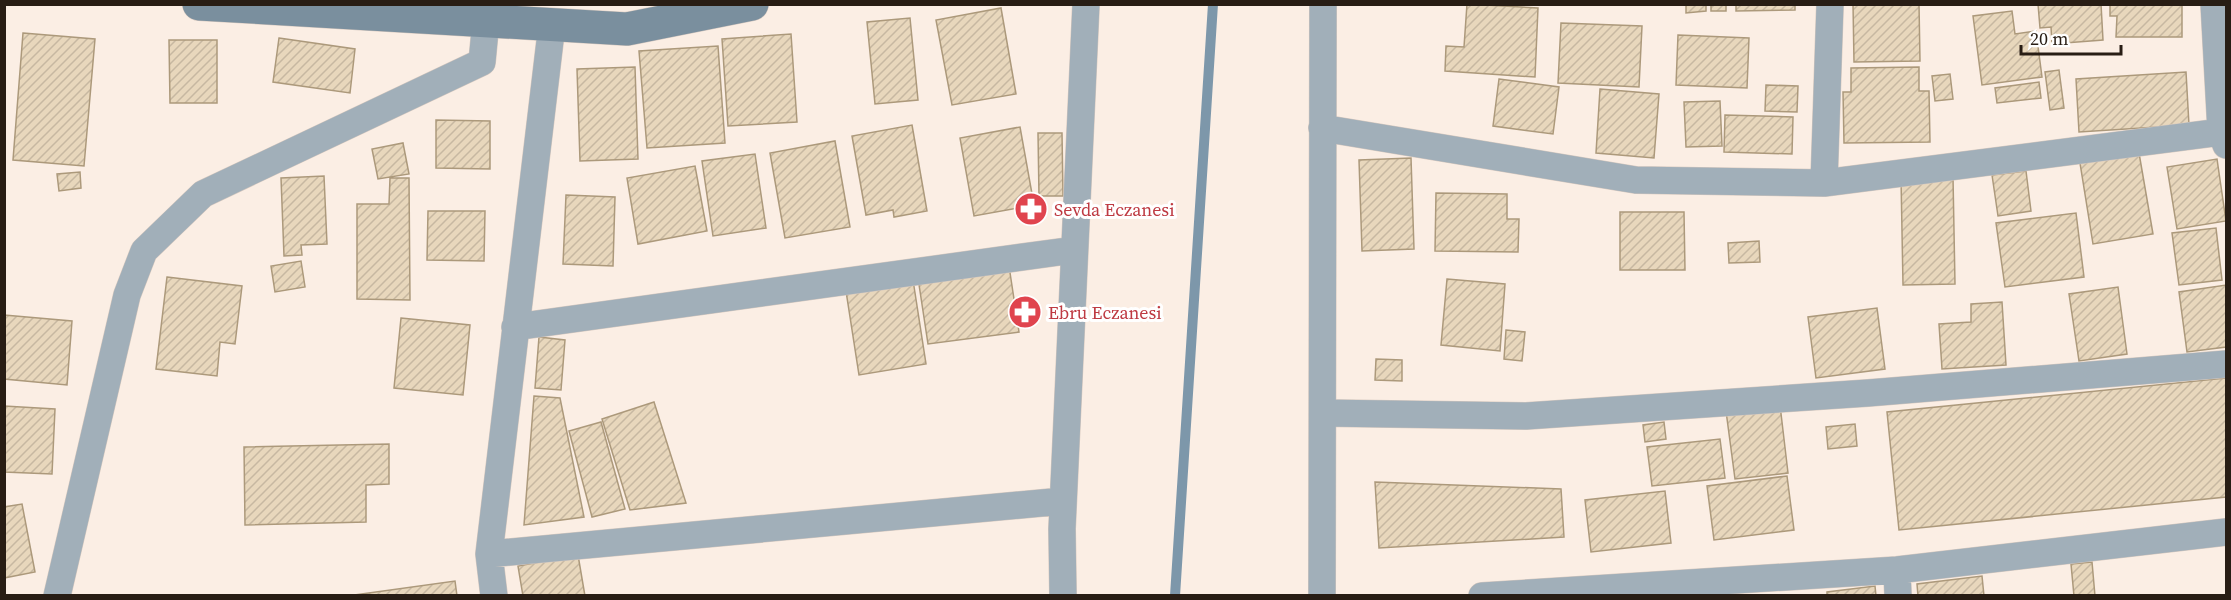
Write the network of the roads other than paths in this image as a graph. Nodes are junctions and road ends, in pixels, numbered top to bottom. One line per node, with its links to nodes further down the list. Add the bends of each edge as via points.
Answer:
1 (199, 4): 7 (main road)
2 (753, 4): 8 (main road, via 627,29)
3 (1086, 4): 12 (street)
4 (1323, 4): 9 (street)
5 (1830, 4): 11 (street)
6 (2214, 4): 10 (street)
7 (488, 12): 8 (main road); 20 (street, via 482,62 202,194 144,251 127,295)
8 (552, 24): 13 (street)
9 (1322, 128): 11 (street, via 1636,180); 15 (street)
10 (2224, 138): 11 (street)
11 (1824, 183)
12 (1074, 250): 13 (street); 16 (street)
13 (515, 327): 18 (street)
14 (2226, 364): 15 (street, via 1526,417)
15 (1323, 413): 23 (street)
16 (1063, 501): 18 (street); 22 (street)
17 (2226, 532): 19 (street)
18 (489, 554): 21 (street)
19 (1897, 583): 24 (street)
20 (57, 596)
21 (494, 596)
22 (1063, 596)
23 (1322, 596)
24 (1482, 596)

